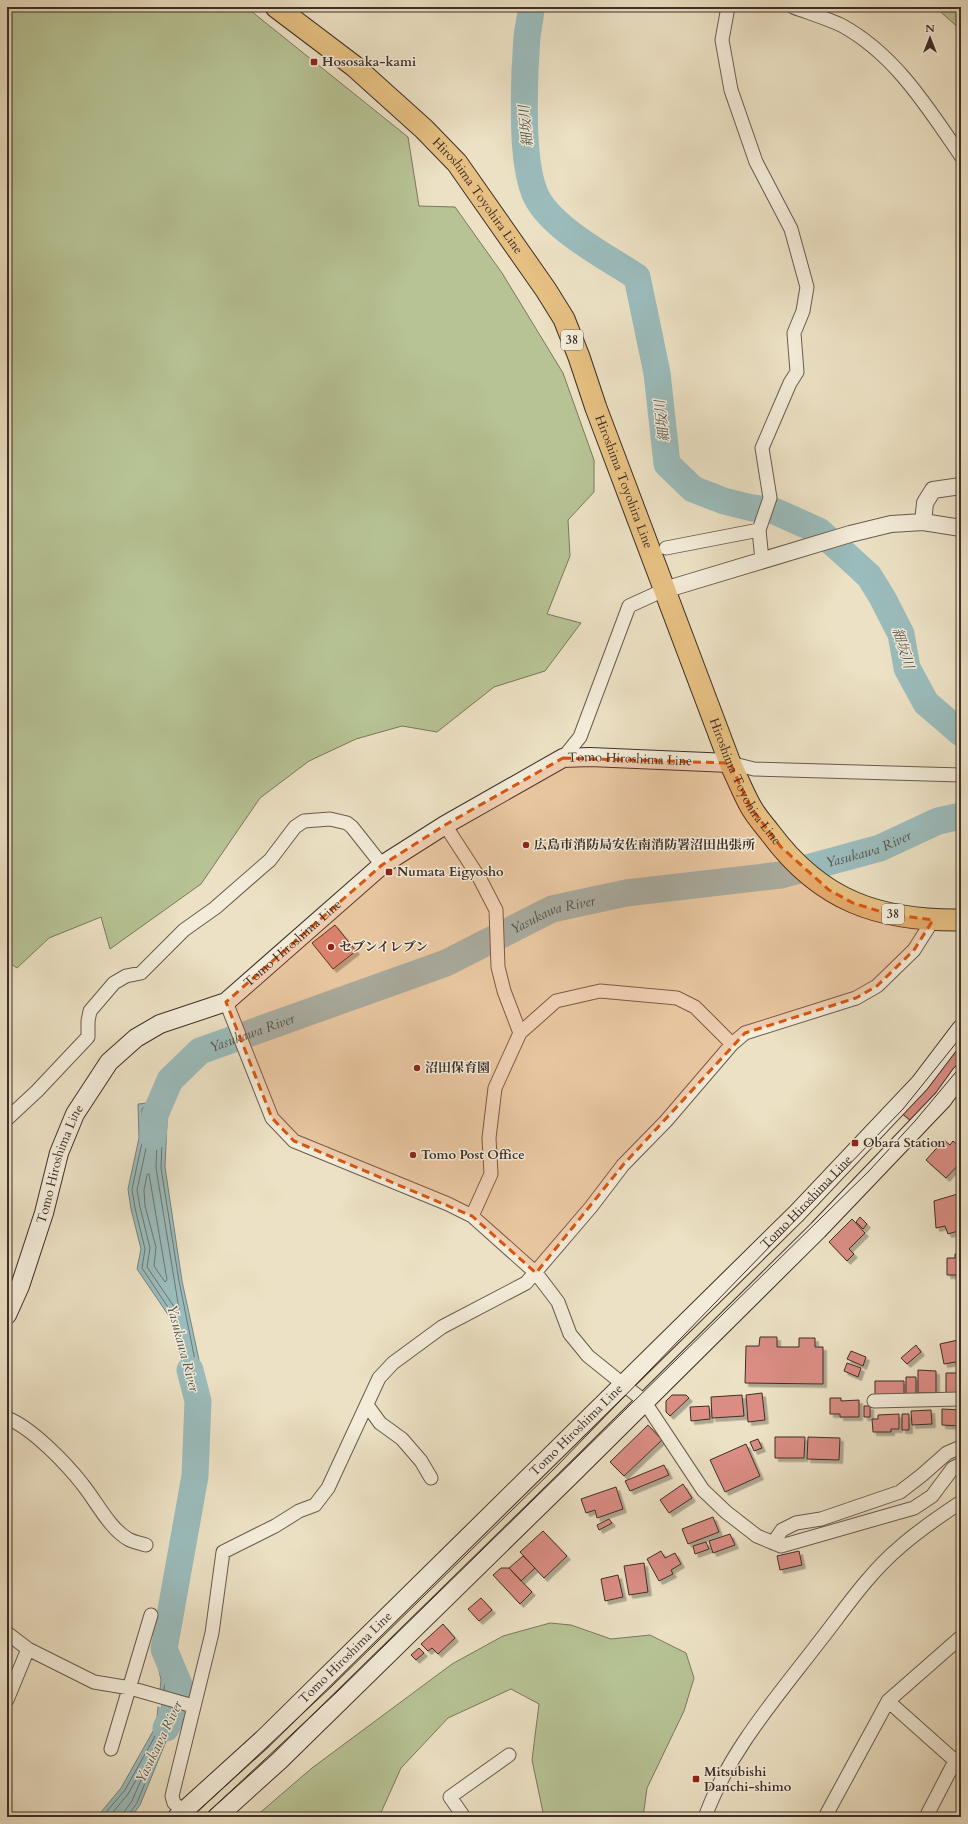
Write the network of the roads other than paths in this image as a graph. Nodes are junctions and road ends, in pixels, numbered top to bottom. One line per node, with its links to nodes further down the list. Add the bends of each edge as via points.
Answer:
1 (276, 7): 11 (main road, Hiroshima Toyohira Line / 38, via 354,66 424,129 457,163 546,290 564,319 579,357)
2 (728, 7): 7 (street, via 722,40 731,90 756,162 791,229 806,287 803,311 794,333 797,372 762,448 770,498)
3 (793, 7): 4 (street, via 841,25 872,45 907,80)
4 (961, 156)
5 (961, 486): 6 (street, via 933,490 925,503)
6 (923, 522): 8 (street); 10 (street, via 891,524)
7 (761, 525): 9 (street); 10 (street)
8 (961, 528)
9 (666, 548)
10 (762, 560): 11 (street)
11 (664, 590): 12 (street, via 629,606 580,736); 13 (main road, Hiroshima Toyohira Line / 38)
12 (564, 758): 13 (main road, Tomo Hiroshima Line); 15 (main road, Tomo Hiroshima Line)
13 (730, 763): 14 (street, via 754,769); 17 (main road, Hiroshima Toyohira Line / 38, via 751,808 780,847 829,890 853,903 888,914)
14 (960, 775)
15 (446, 825): 16 (main road, Tomo Hiroshima Line); 21 (street, via 496,910 498,967)
16 (382, 865): 19 (main road, Tomo Hiroshima Line); 24 (street, via 347,823 330,819 304,822 295,827 270,860 215,908 184,930 141,973 114,982 90,1011 88,1037)
17 (933, 920): 18 (main road, Hiroshima Toyohira Line / 38); 22 (street, via 914,950 877,986 856,998 744,1033)
18 (961, 920)
19 (228, 1007): 26 (street, via 272,1118 294,1141); 29 (main road, Tomo Hiroshima Line, via 160,1024 136,1038 109,1062 76,1114 59,1153 44,1213 20,1286)
20 (961, 1029): 25 (main road, Tomo Hiroshima Line, via 920,1083)
21 (520, 1033): 22 (street, via 556,1001 600,991 677,998 695,1007); 26 (street, via 495,1088 489,1138 491,1174)
22 (732, 1044): 28 (street, via 666,1121 623,1165)
23 (961, 1074): 27 (main road, Tomo Hiroshima Line, via 943,1099)
24 (7, 1119)
25 (797, 1213): 27 (main road); 30 (main road, Tomo Hiroshima Line)
26 (472, 1216): 28 (street)
27 (818, 1230): 32 (main road, Tomo Hiroshima Line)
28 (536, 1273): 30 (street, via 558,1302 570,1334 588,1356); 34 (street, via 526,1283 442,1327 393,1363 379,1378)
29 (7, 1315)
30 (623, 1384): 32 (street); 55 (main road, Tomo Hiroshima Line, via 263,1739)
31 (961, 1399): 33 (street)
32 (644, 1401): 40 (street, via 703,1490 757,1536); 56 (main road, Tomo Hiroshima Line, via 307,1733)
33 (874, 1401)
34 (367, 1405): 38 (street, via 380,1423 402,1439); 51 (street, via 328,1488 315,1505 223,1552 212,1633)
35 (7, 1418): 41 (street, via 48,1448 82,1483 116,1529 128,1539)
36 (961, 1447): 40 (street, via 947,1453 900,1492 821,1519 796,1523 782,1530)
37 (961, 1464): 40 (street, via 953,1468 932,1496 914,1508 781,1546)
38 (431, 1478)
39 (961, 1502): 58 (street, via 899,1547 868,1580 752,1731 728,1767)
40 (773, 1543)
41 (146, 1545)
42 (151, 1615): 48 (street)
43 (7, 1633): 45 (street)
44 (961, 1637): 50 (street)
45 (28, 1649): 46 (street); 48 (street, via 94,1682)
46 (20, 1670): 47 (street); 49 (street)
47 (7, 1671)
48 (133, 1689): 51 (street); 52 (street)
49 (7, 1700)
50 (888, 1701): 54 (street); 59 (street)
51 (189, 1705): 55 (street, via 172,1796)
52 (112, 1749)
53 (509, 1755): 57 (street, via 450,1797)
54 (959, 1761): 60 (street)
55 (180, 1814)
56 (217, 1817)
57 (464, 1817)
58 (705, 1817)
59 (825, 1817)
60 (926, 1817)

